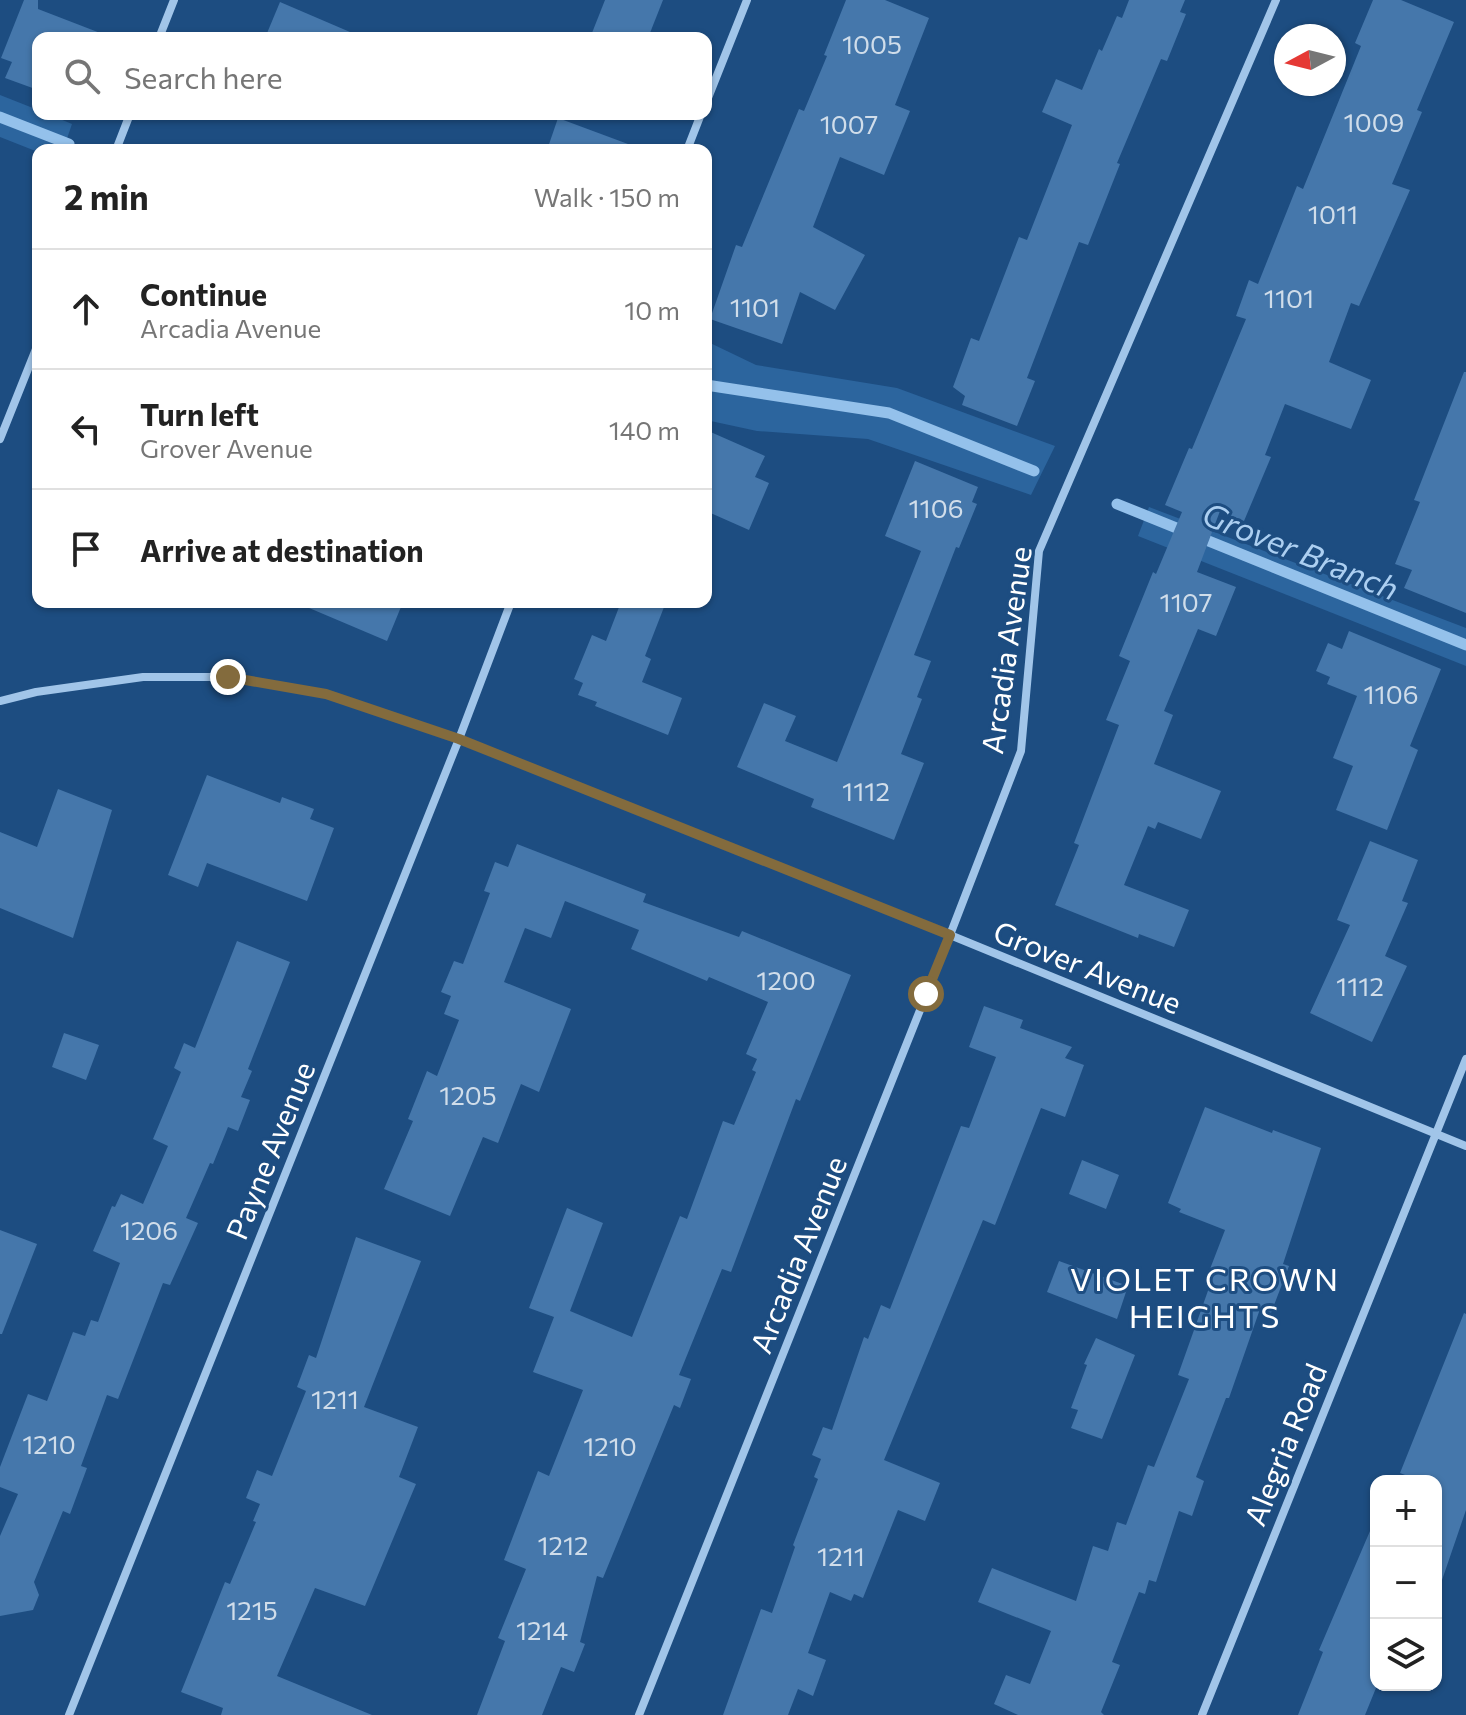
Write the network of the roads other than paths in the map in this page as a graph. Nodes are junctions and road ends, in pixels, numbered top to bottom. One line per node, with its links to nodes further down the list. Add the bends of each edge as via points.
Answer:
1 (174, 0): 4 (street)
2 (747, 0): 5 (street)
3 (1276, 0): 15 (street, Arcadia Avenue, via 1039,551 1021,751)
4 (161, 32)
5 (712, 88)
6 (128, 120): 8 (street)
7 (699, 120): 9 (street)
8 (118, 144)
9 (689, 144)
10 (32, 359): 11 (street)
11 (0, 439)
12 (509, 608): 14 (street, Payne Avenue)
13 (0, 701): 14 (street, Grover Avenue, via 143,677 228,677 326,694)
14 (459, 739): 15 (street, Grover Avenue); 19 (street, Payne Avenue)
15 (950, 935): 17 (street, Grover Avenue); 20 (street, Arcadia Avenue)
16 (1466, 1059): 17 (street, Alegria Road)
17 (1435, 1133): 18 (street, Grover Avenue); 21 (street, Alegria Road)
18 (1466, 1146)
19 (69, 1715)
20 (639, 1715)
21 (1202, 1715)

